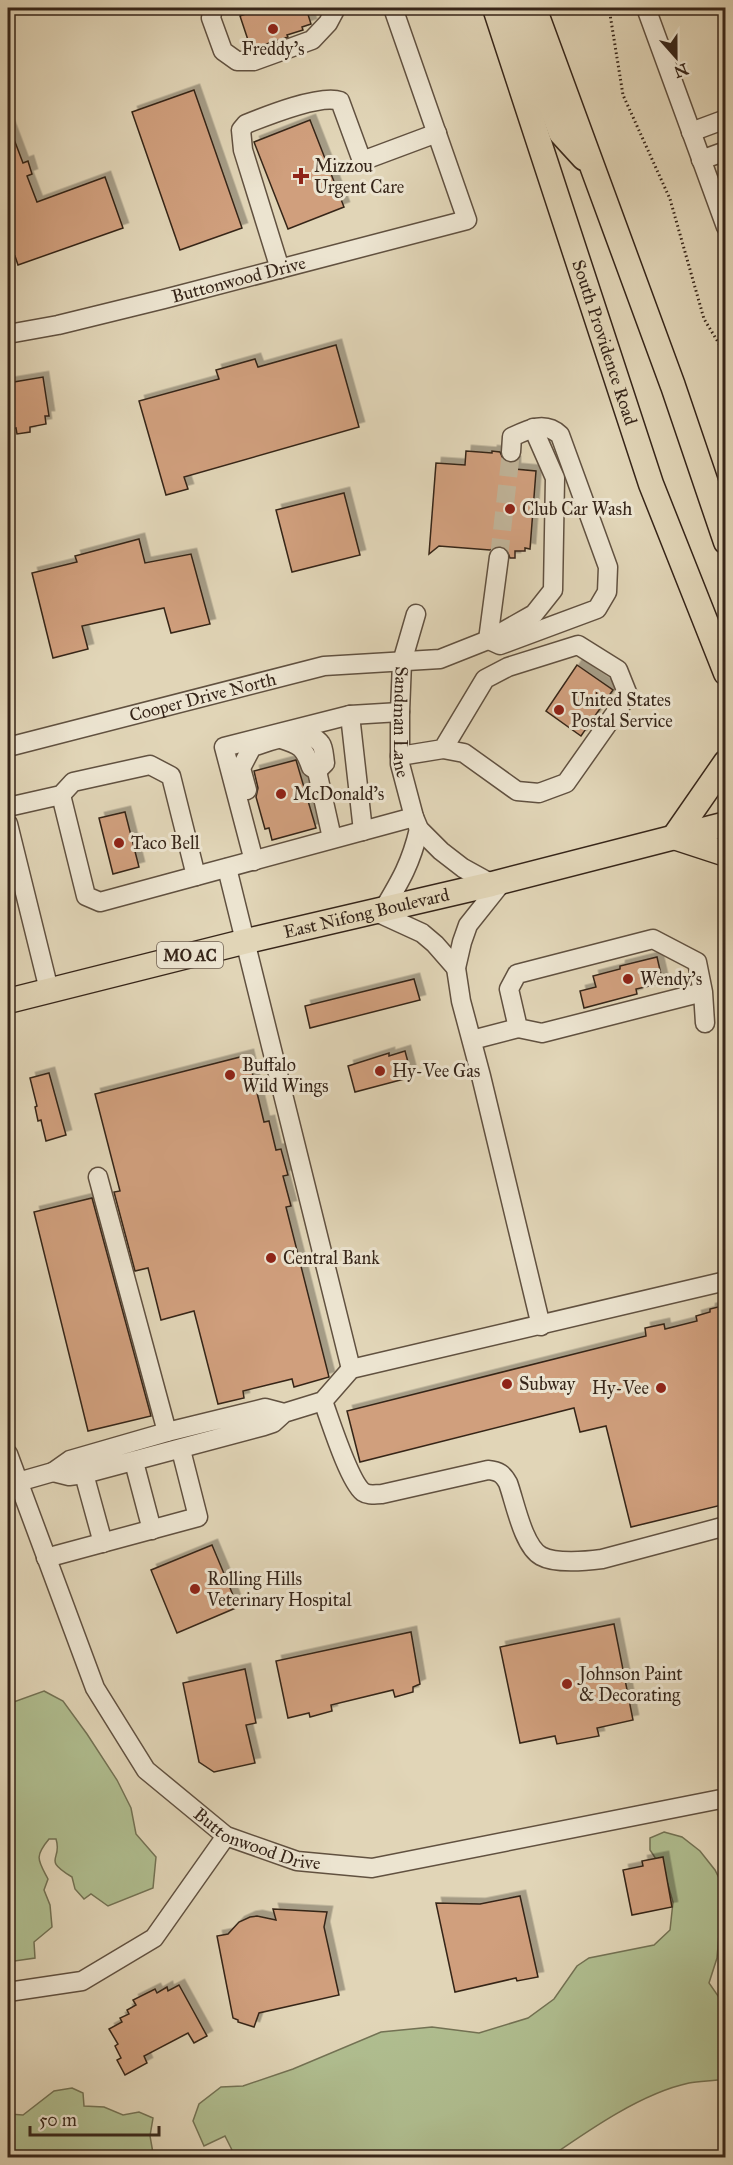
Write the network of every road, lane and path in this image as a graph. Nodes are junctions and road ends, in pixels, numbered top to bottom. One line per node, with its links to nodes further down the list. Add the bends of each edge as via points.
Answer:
1 (213, 8): 2 (street, via 211,18 223,51 237,61 254,61 312,40)
2 (336, 8)
3 (393, 8): 11 (street)
4 (495, 8): 26 (main road, South Providence Road, via 651,484)
5 (516, 8): 14 (main road, via 561,133)
6 (534, 8): 14 (main road)
7 (609, 8): 18 (path, via 623,94 670,199 704,318)
8 (646, 8): 10 (street)
9 (726, 119): 10 (street)
10 (691, 132): 13 (street)
11 (437, 133): 16 (street, Buttonwood Drive, via 467,220); 16 (street, via 362,161 340,101 326,98 246,124 242,130 243,150)
12 (726, 151): 13 (street)
13 (701, 160): 15 (street)
14 (592, 166): 21 (main road)
15 (726, 227)
16 (280, 269): 17 (street, Buttonwood Drive)
17 (8, 334)
18 (726, 355)
19 (541, 428): 20 (street, via 512,437); 24 (street, Cooper Drive North, via 555,478 553,590 534,614); 24 (street, via 560,435 608,567 607,592 597,609 500,645)
20 (511, 452)
21 (726, 542)
22 (499, 557): 24 (street)
23 (416, 614): 25 (street, Sandman Lane)
24 (488, 639): 25 (street, Cooper Drive North, via 440,659)
25 (402, 662): 27 (street, Sandman Lane); 29 (street, Cooper Drive North, via 324,666)
26 (726, 673)
27 (400, 712): 28 (street); 31 (street, Sandman Lane)
28 (350, 715): 38 (street); 42 (street, via 224,747)
29 (8, 747)
30 (443, 749): 30 (street, via 464,753 517,791 539,793 566,783 628,695 618,670 579,645 508,667 485,679); 31 (street)
31 (400, 756): 35 (street, Sandman Lane)
32 (726, 762): 39 (main road)
33 (61, 795): 34 (street); 44 (street, via 86,896 100,902); 44 (street, via 73,782 150,765 171,776)
34 (8, 807)
35 (416, 823): 38 (street); 45 (street, via 456,862); 46 (street, Sandman Lane, via 412,857 404,877)
36 (8, 824): 49 (street)
37 (726, 824): 39 (main road, East Nifong Boulevard / MO AC)
38 (363, 831): 40 (street)
39 (674, 837): 41 (main road); 45 (main road, East Nifong Boulevard / MO AC)
40 (332, 838): 42 (street); 42 (street, via 317,771 310,767 298,744 280,738 252,747 241,768 258,831)
41 (726, 854)
42 (252, 855): 43 (street)
43 (227, 868): 44 (street); 47 (street)
44 (196, 876)
45 (497, 883): 46 (main road, East Nifong Boulevard / MO AC); 48 (street, via 468,925)
46 (378, 910): 47 (main road, East Nifong Boulevard / MO AC); 48 (street, via 422,933)
47 (247, 941): 49 (main road, East Nifong Boulevard / MO AC); 58 (street)
48 (456, 968): 54 (street)
49 (49, 990): 51 (main road, East Nifong Boulevard / MO AC)
50 (703, 992): 52 (street); 53 (street, via 542,1033); 53 (street, via 697,962 653,939 517,974 508,988)
51 (8, 1001)
52 (705, 1023)
53 (518, 1028): 54 (street)
54 (472, 1040): 57 (street)
55 (98, 1177): 61 (street)
56 (726, 1281): 57 (street)
57 (541, 1326): 58 (street)
58 (351, 1369): 59 (street)
59 (323, 1401): 60 (street); 68 (street, via 346,1463 364,1493 382,1494 497,1471 508,1483 532,1550 550,1559 602,1559)
60 (284, 1413): 61 (street, via 265,1408); 62 (street, via 273,1423)
61 (167, 1432): 65 (street, via 70,1460)
62 (182, 1450): 64 (street); 69 (street, via 198,1517)
63 (8, 1454): 67 (street, Buttonwood Drive)
64 (134, 1462): 66 (street); 69 (street)
65 (53, 1472): 66 (street); 67 (street)
66 (84, 1474): 70 (street)
67 (18, 1482): 71 (street, Buttonwood Drive)
68 (726, 1526)
69 (152, 1530): 70 (street)
70 (103, 1543): 71 (street)
71 (46, 1558): 73 (street, Buttonwood Drive, via 95,1688 146,1770)
72 (726, 1798): 73 (street, Buttonwood Drive, via 372,1868 297,1861)
73 (226, 1836): 74 (street, via 154,1938 82,1981)
74 (8, 1992)

